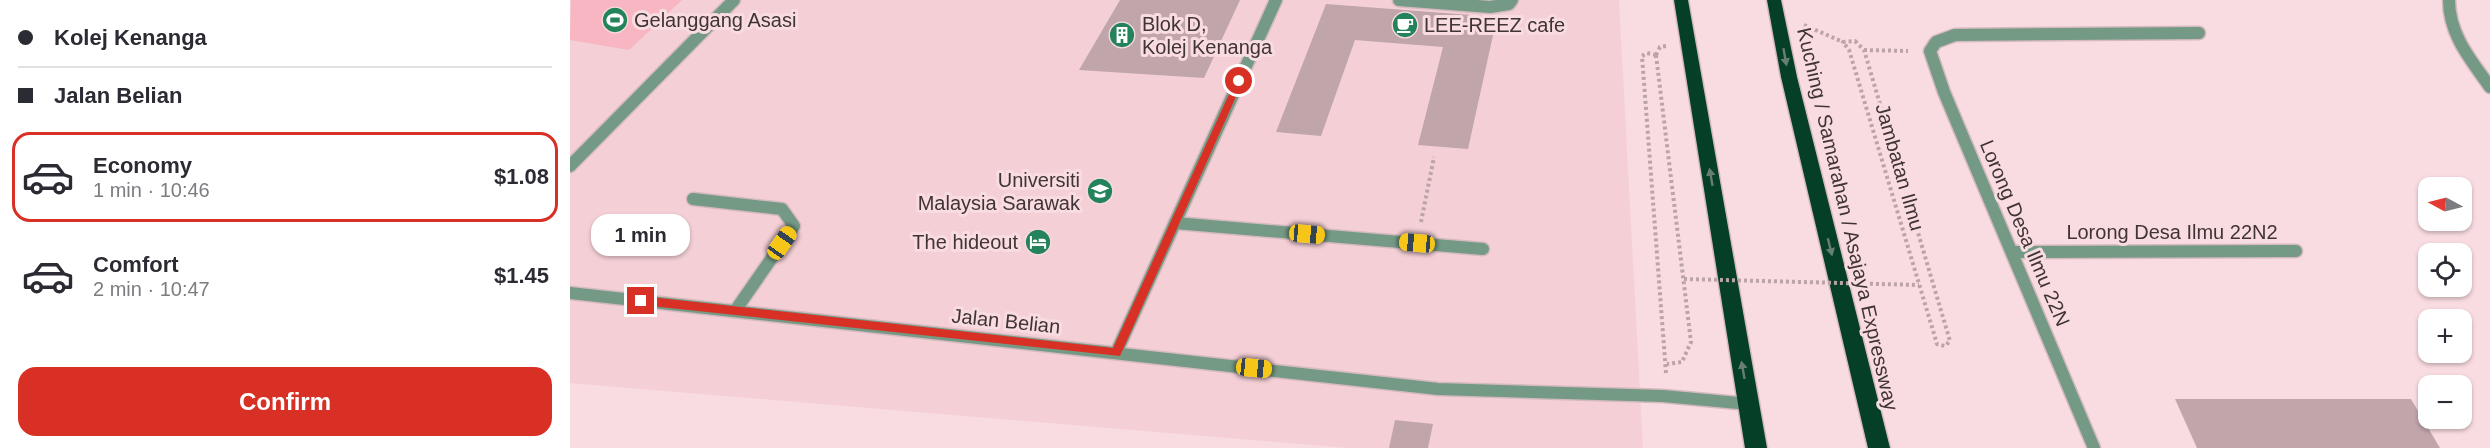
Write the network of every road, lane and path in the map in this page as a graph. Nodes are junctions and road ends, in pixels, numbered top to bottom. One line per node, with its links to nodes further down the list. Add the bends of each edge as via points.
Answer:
1 (734, 0): 15 (street)
2 (1276, 0): 17 (street)
3 (1399, 0): 4 (street, via 1490,7)
4 (1512, 0)
5 (1681, 0): 30 (highway, one-way to 5)
6 (1774, 0): 32 (highway, Kuching / Samarahan / Asajaya Expressway, one-way to 32, via 1789,77)
7 (2449, 0): 13 (street, via 2458,41)
8 (1797, 21): 10 (path)
9 (2199, 33): 12 (street, via 1955,35 1936,42)
10 (1843, 42): 11 (path, via 1856,41); 23 (path, Jambatan Ilmu, via 1852,57)
11 (1864, 50): 12 (path); 26 (path, via 1950,341 1945,346)
12 (1930, 51): 21 (street, Lorong Desa Ilmu 22N)
13 (2490, 87)
14 (1434, 157): 18 (path)
15 (570, 166)
16 (693, 199): 25 (street, via 782,209 794,226)
17 (1175, 223): 18 (street); 27 (street)
18 (1417, 243): 19 (street)
19 (1483, 249)
20 (2296, 251): 21 (street, Lorong Desa Ilmu 22N2)
21 (2012, 252): 33 (street, Lorong Desa Ilmu 22N)
22 (1684, 279): 23 (path, bridge); 28 (path, via 1691,342 1682,362); 28 (path, via 1656,55 1647,53 1642,56)
23 (1919, 285): 26 (path, Jambatan Ilmu)
24 (570, 293): 25 (street, Jalan Belian)
25 (735, 311): 27 (street, Jalan Belian)
26 (1937, 344)
27 (1116, 353): 29 (street, Jalan Belian, via 1438,389)
28 (1667, 364): 29 (path)
29 (1663, 396): 30 (street, Jalan Belian)
30 (1749, 404): 31 (highway)
31 (1756, 448)
32 (1880, 448)
33 (2094, 448)

